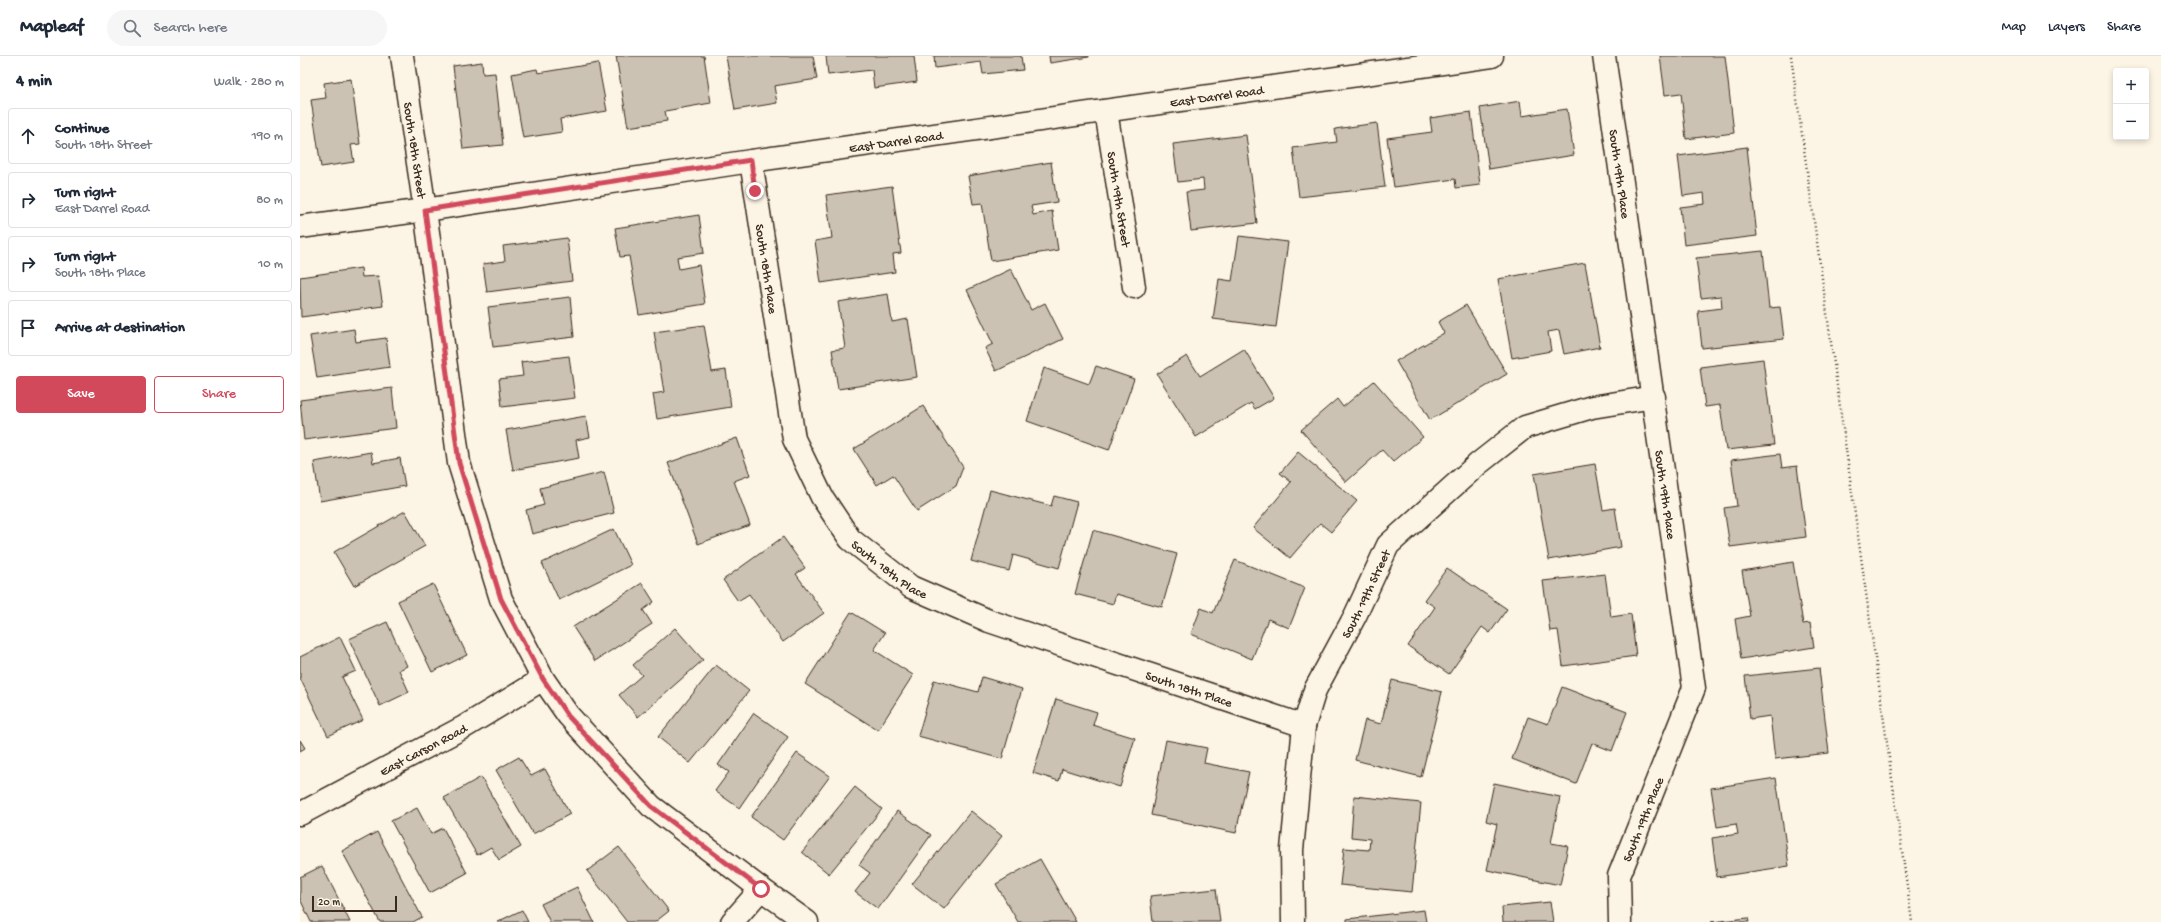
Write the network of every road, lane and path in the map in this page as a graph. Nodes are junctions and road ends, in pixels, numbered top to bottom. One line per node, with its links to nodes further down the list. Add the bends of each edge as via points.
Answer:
1 (402, 56): 7 (street, South 18th Street)
2 (1492, 56): 5 (street, East Darrel Road)
3 (1604, 56): 10 (street, South 19th Place)
4 (1791, 56): 19 (path)
5 (1106, 111): 6 (street, East Darrel Road); 9 (street, South 19th Street)
6 (751, 160): 7 (street, East Darrel Road); 12 (street, South 18th Place, via 794,439 822,497 850,539 911,587 989,621)
7 (425, 210): 8 (street, East Darrel Road); 11 (street, South 18th Street, via 459,463 501,599)
8 (300, 227)
9 (1134, 287)
10 (1654, 397): 12 (street, South 19th Street, via 1592,407 1525,427 1478,464 1388,545 1355,616 1315,690); 18 (street, South 19th Place, via 1694,688 1619,876)
11 (543, 679): 13 (street, East Carson Road, via 464,727); 14 (street, South 18th Street, via 568,716 651,806)
12 (1304, 726): 17 (street, South 19th Street, via 1292,850)
13 (300, 814)
14 (761, 889): 15 (street); 16 (street, South 18th Street)
15 (732, 922)
16 (807, 922)
17 (1293, 922)
18 (1620, 922)
19 (1912, 922)

